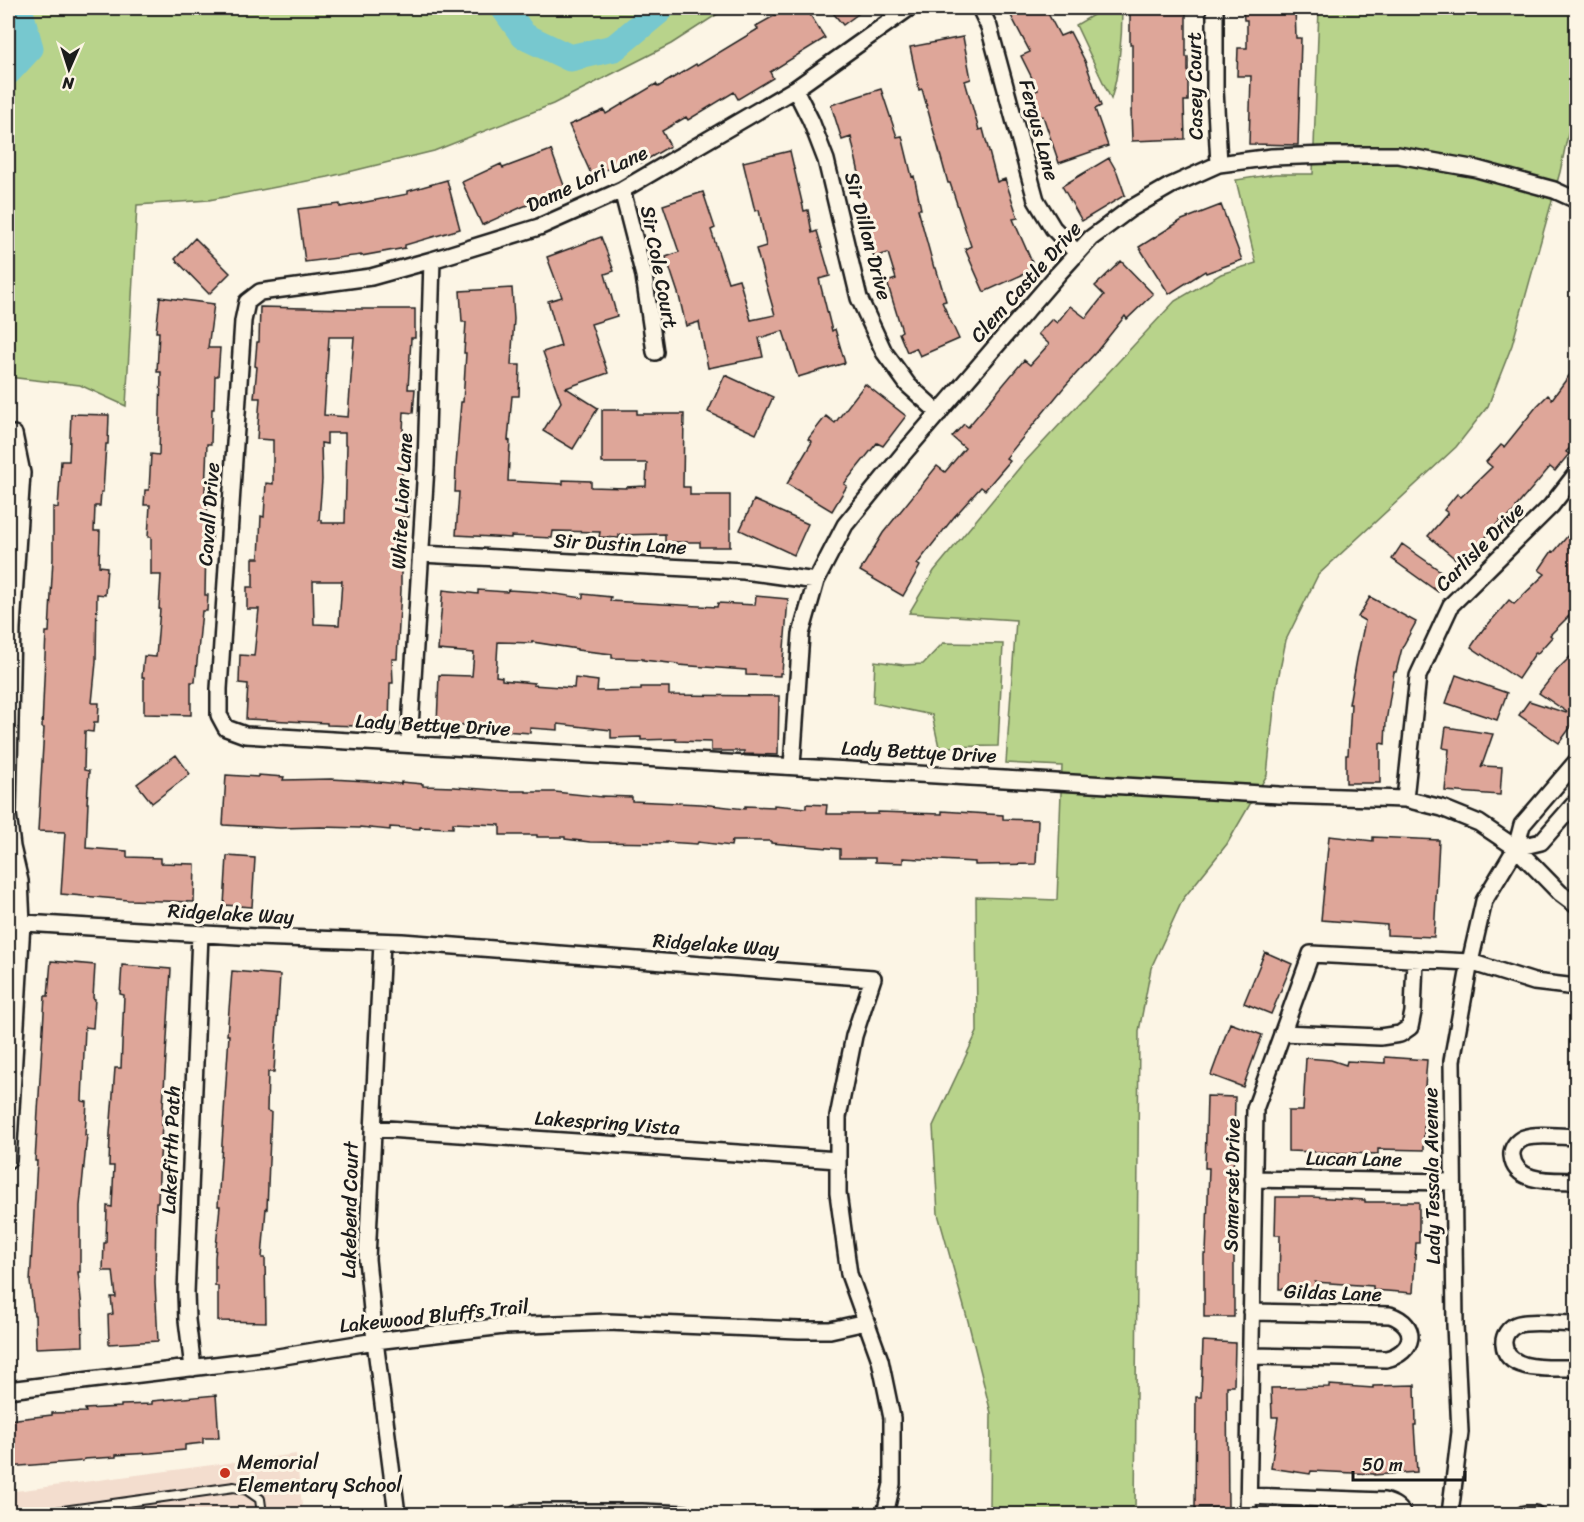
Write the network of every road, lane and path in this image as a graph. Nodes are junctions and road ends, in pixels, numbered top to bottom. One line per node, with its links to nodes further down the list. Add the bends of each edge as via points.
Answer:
1 (909, 8): 4 (street, Dame Lori Lane)
2 (980, 8): 8 (street, Fergus Lane, via 989,27 1036,200 1053,228)
3 (1215, 8): 5 (street, Casey Court)
4 (795, 89): 6 (street, Dame Lori Lane); 12 (street, Sir Dillon Drive, via 826,160 859,298 884,352 908,385)
5 (1219, 164): 7 (street, Clem Castle Drive, via 1272,157 1398,154 1477,169); 8 (street, Clem Castle Drive, via 1130,209 1091,238)
6 (622, 190): 9 (street, Dame Lori Lane, via 539,226); 11 (street, Sir Cole Court, via 644,276)
7 (1576, 200)
8 (1077, 254): 12 (street, Clem Castle Drive)
9 (432, 260): 10 (street, Dame Lori Lane, via 371,276 260,292); 15 (street, White Lion Lane)
10 (247, 302): 18 (street, Cavall Drive, via 219,689 219,715)
11 (655, 352)
12 (939, 412): 16 (street, Clem Castle Drive, via 845,525)
13 (14, 434): 17 (street, via 22,473)
14 (1576, 474): 22 (street, Carlisle Drive, via 1551,506 1451,605 1418,676)
15 (421, 554): 16 (street, Sir Dustin Lane, via 744,571); 19 (street, White Lion Lane)
16 (816, 581): 21 (street, Clem Castle Drive, via 801,634)
17 (10, 628): 26 (street, via 8,814 20,881)
18 (225, 728): 19 (street, Lady Bettye Drive, via 245,735)
19 (409, 744): 21 (street, Lady Bettye Drive)
20 (1576, 762): 24 (street, Lady Tessala Avenue, via 1522,825)
21 (792, 766): 22 (street, Lady Bettye Drive)
22 (1405, 799): 24 (street, Lady Bettye Drive, via 1479,823)
23 (1576, 802): 24 (street, via 1541,842)
24 (1516, 848): 25 (street, Lady Bettye Drive); 30 (street, Lady Tessala Avenue, via 1484,901)
25 (1576, 905)
26 (15, 923): 27 (street, Ridgelake Way); 35 (street)
27 (200, 934): 28 (street, Ridgelake Way); 45 (street, Lakefirth Path, via 186,1293)
28 (382, 942): 33 (street, Lakebend Court); 36 (street, Ridgelake Way, via 873,978 854,1036 838,1117)
29 (1415, 958): 30 (street, Somerset Drive); 32 (street, Somerset Drive, via 1311,954); 32 (street, via 1410,1028 1400,1034 1380,1037)
30 (1470, 962): 31 (street, Somerset Drive, via 1534,982); 39 (street, Lady Tessala Avenue, via 1452,1061)
31 (1576, 987)
32 (1282, 1033): 37 (street, Somerset Drive, via 1255,1109)
33 (373, 1128): 36 (street, Lakespring Vista); 43 (street, Lakebend Court, via 367,1259)
34 (1576, 1137): 38 (street, via 1524,1138 1513,1148 1512,1155 1525,1176)
35 (8, 1160)
36 (838, 1160): 41 (street, Ridgelake Way, via 838,1193 849,1274)
37 (1253, 1179): 39 (street, Lucan Lane); 40 (street, Somerset Drive)
38 (1576, 1180)
39 (1454, 1182): 58 (street, Lady Tessala Avenue, via 1460,1432)
40 (1251, 1312): 44 (street, Somerset Drive); 44 (street, Gildas Lane, via 1390,1316 1405,1323 1409,1341 1397,1357 1386,1359)
41 (866, 1322): 43 (street, Lakewood Bluffs Trail, via 830,1330 608,1322 504,1326); 55 (street, Ridgelake Way, via 880,1360 892,1418 892,1484)
42 (1576, 1324): 46 (street, via 1516,1325 1503,1342 1505,1351 1517,1363)
43 (375, 1341): 45 (street, Lakewood Bluffs Trail); 52 (street, Lakebend Court)
44 (1251, 1356): 49 (street, Somerset Drive)
45 (193, 1368): 48 (street, Lakewood Bluffs Trail)
46 (1576, 1368)
47 (8, 1374): 48 (street)
48 (8, 1390)
49 (1248, 1496): 56 (street, Somerset Drive); 57 (street, via 1384,1501 1400,1508)
50 (42, 1515): 51 (lane, via 234,1487 260,1499)
51 (262, 1515)
52 (397, 1515)
53 (517, 1515): 54 (street)
54 (685, 1515)
55 (885, 1515)
56 (1248, 1515)
57 (1403, 1515)
58 (1450, 1515)
59 (1524, 1515): 60 (street)
60 (1535, 1515)

